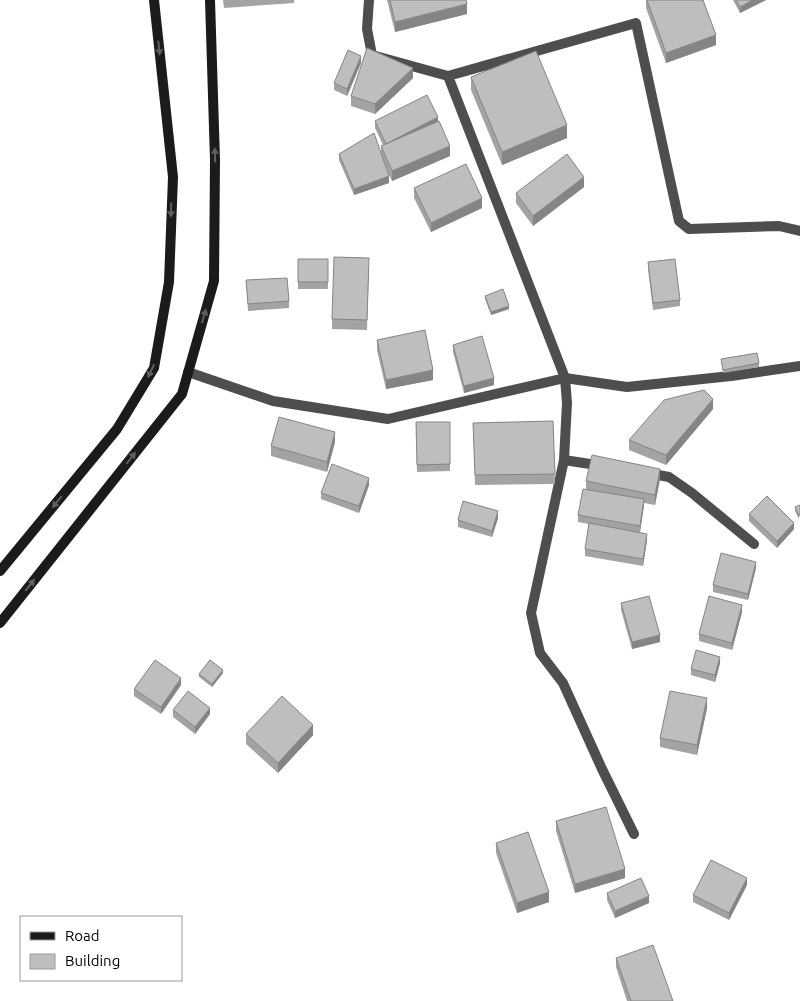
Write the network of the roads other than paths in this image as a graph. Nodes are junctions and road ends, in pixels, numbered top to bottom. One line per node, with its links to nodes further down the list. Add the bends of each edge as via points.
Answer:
1 (154, 0): 13 (street, one-way to 13, via 173,177 168,282 154,368 117,429)
2 (210, 0): 7 (street, one-way to 2, via 214,281 215,160)
3 (368, 0): 4 (street, via 367,29 372,55)
4 (448, 76): 5 (street, via 636,23 678,221 689,228 779,226); 8 (street)
5 (800, 231)
6 (800, 366): 8 (street, via 626,386)
7 (188, 372): 8 (street, via 272,400 388,419); 14 (street, one-way to 7, via 182,394)
8 (565, 378): 9 (street)
9 (564, 460): 10 (street); 15 (street, via 532,613 540,653 564,682)
10 (617, 468)
11 (634, 471): 12 (street, via 669,477)
12 (754, 544)
13 (0, 570)
14 (0, 623)
15 (634, 834)

